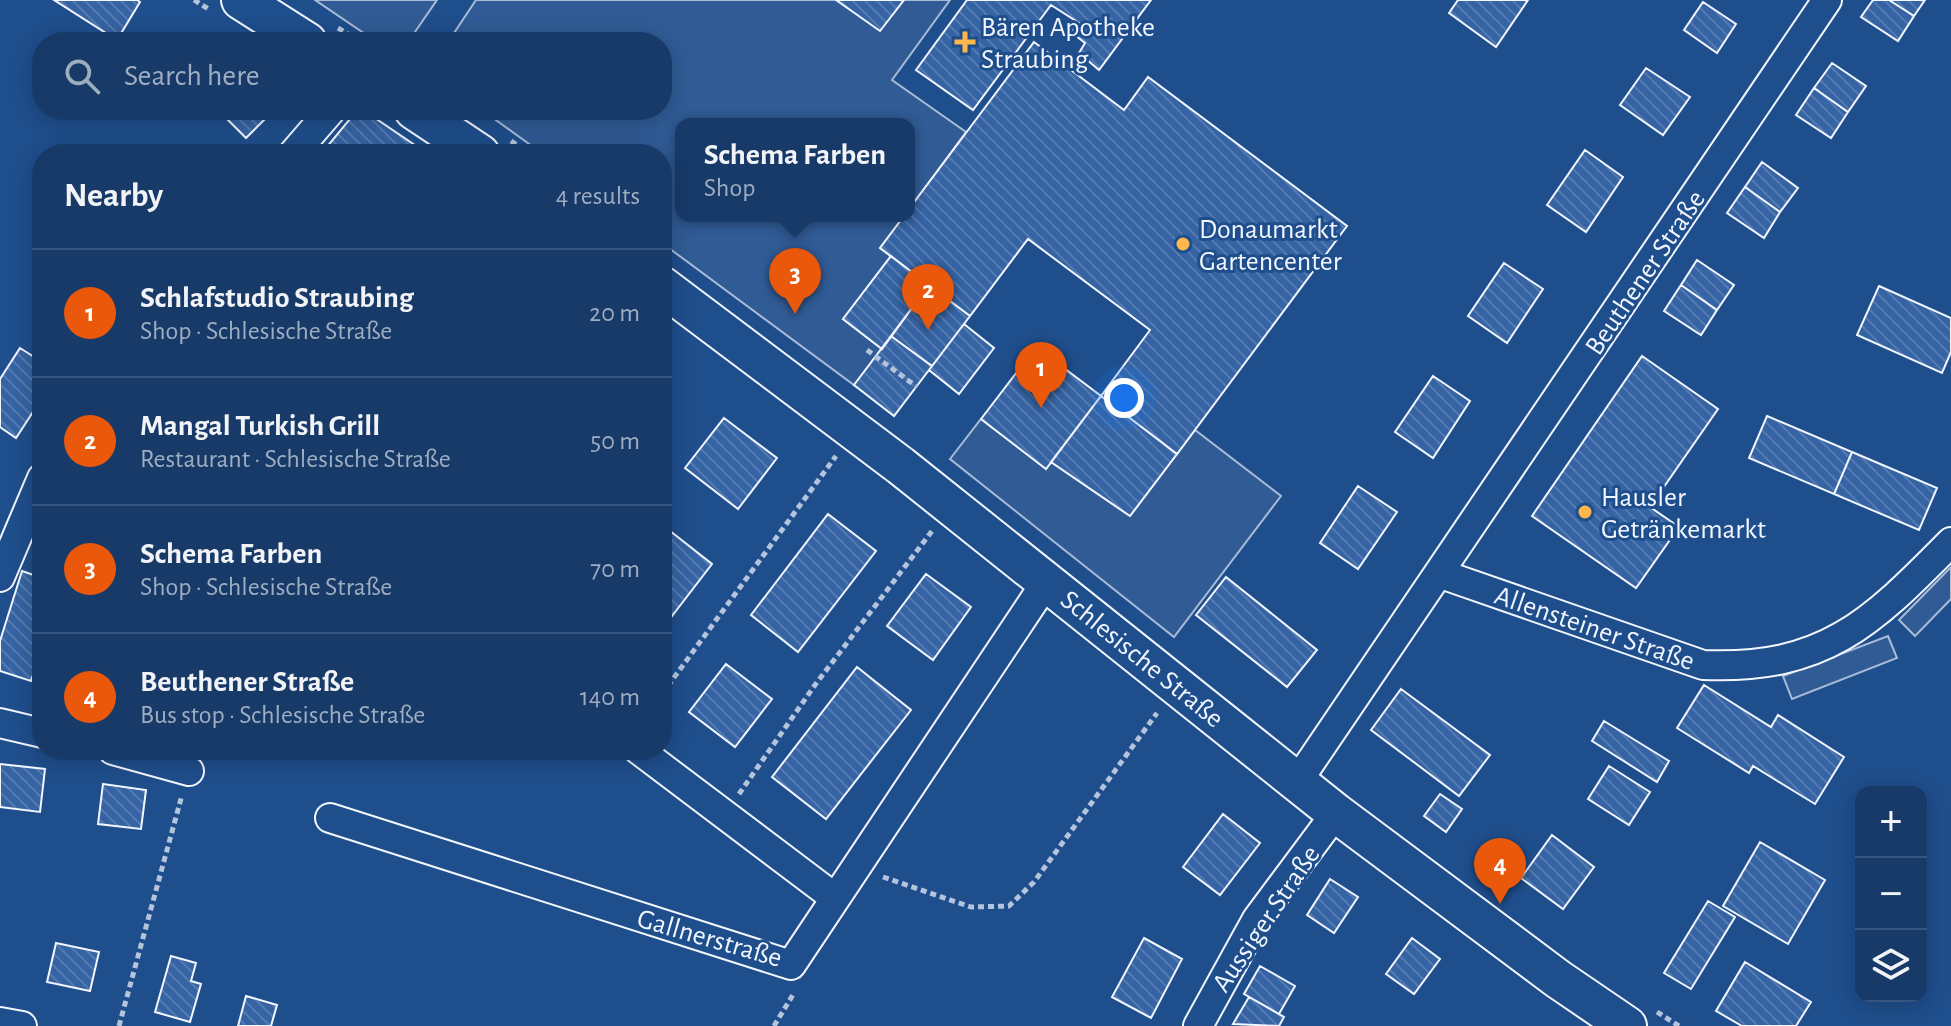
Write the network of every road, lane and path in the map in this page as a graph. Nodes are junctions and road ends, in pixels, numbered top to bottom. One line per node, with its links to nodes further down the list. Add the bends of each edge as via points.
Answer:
1 (241, 0): 3 (street)
2 (1827, 0): 15 (street, Beuthener Straße)
3 (291, 32)
4 (322, 120): 6 (street)
5 (429, 120): 7 (street)
6 (302, 144)
7 (465, 144)
8 (672, 294): 17 (street, Schlesische Straße)
9 (867, 350): 10 (path)
10 (917, 387)
11 (840, 451): 18 (path)
12 (32, 502): 16 (street)
13 (937, 524): 27 (path)
14 (1951, 542): 15 (street, Allensteiner Straße, via 1879,614 1826,646 1742,667 1703,665)
15 (1441, 574): 25 (street, Beuthener Straße)
16 (0, 577)
17 (1047, 581): 25 (street, Schlesische Straße); 29 (street, Gallnerstraße)
18 (672, 680)
19 (1163, 705): 29 (path, via 1034,882 1009,906 971,907)
20 (0, 723): 21 (street)
21 (32, 731)
22 (149, 760): 24 (street)
23 (652, 760): 27 (street)
24 (189, 771): 34 (path)
25 (1297, 782): 26 (street, Schlesische Straße)
26 (1336, 813): 32 (street, Schlesische Straße); 35 (street, Aussiger Straße, via 1257,919)
27 (724, 814): 30 (street)
28 (330, 818): 30 (street, Gallnerstraße, via 791,965)
29 (856, 867): 30 (street, Gallnerstraße)
30 (835, 898)
31 (0, 1022): 33 (street)
32 (1618, 1024)
33 (22, 1026)
34 (119, 1026)
35 (1198, 1026)

